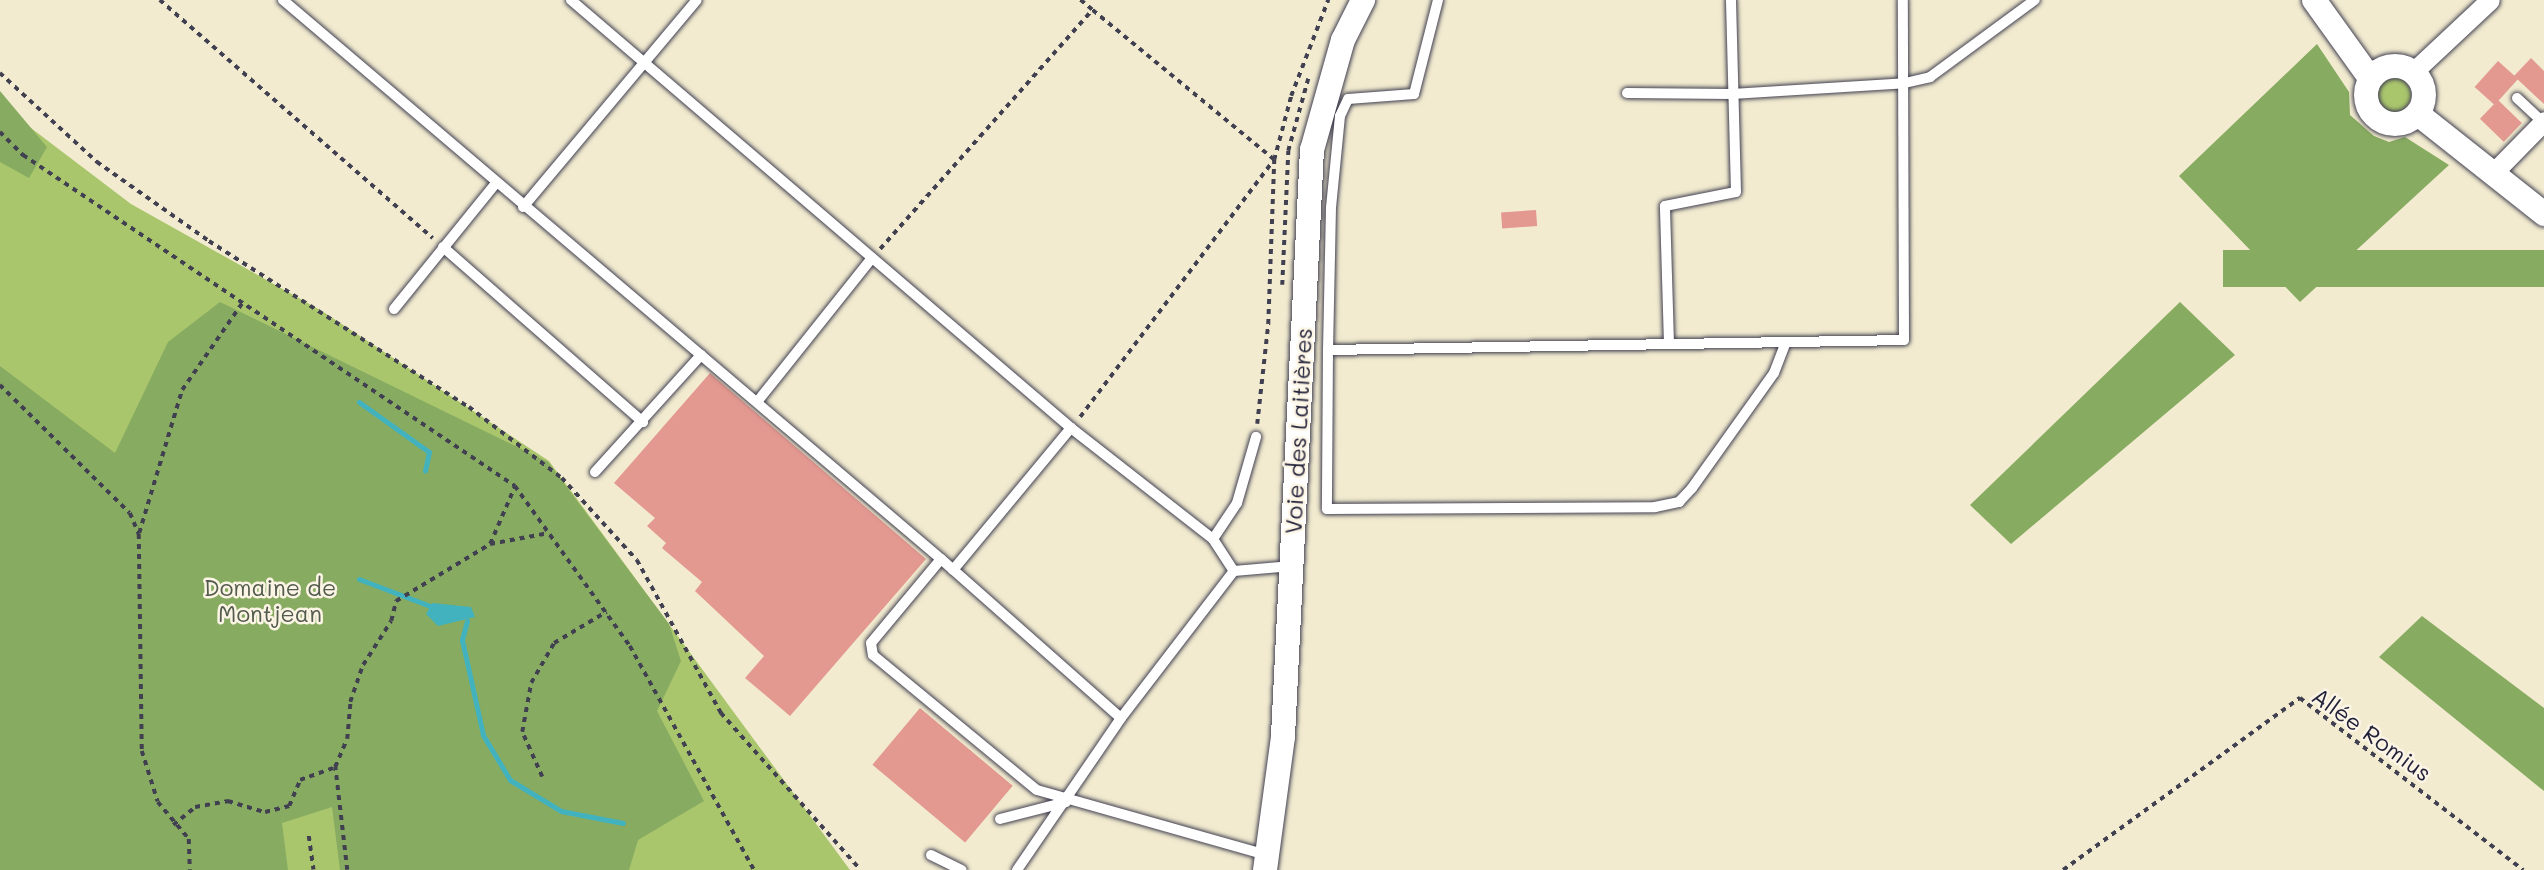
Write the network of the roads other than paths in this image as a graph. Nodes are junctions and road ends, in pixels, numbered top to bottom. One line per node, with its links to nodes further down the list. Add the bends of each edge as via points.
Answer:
1 (283, 0): 21 (lane)
2 (571, 0): 11 (lane)
3 (697, 0): 11 (lane)
4 (1363, 0): 38 (street, Voie des Laitières, via 1343,40 1312,150)
5 (1438, 0): 29 (lane, via 1414,94 1348,99 1340,116 1331,207)
6 (1731, 0): 16 (lane)
7 (1903, 0): 14 (lane)
8 (2035, 0): 14 (lane, via 1930,76)
9 (2314, 0): 13 (street)
10 (2490, 0): 12 (street)
11 (644, 62): 22 (lane); 25 (lane)
12 (2413, 72): 13 (street, via 2394,65); 18 (street, via 2424,92)
13 (2370, 78): 18 (street, via 2366,99 2376,117 2401,124)
14 (1905, 83): 16 (lane); 27 (lane, via 1904,340)
15 (1627, 93): 16 (lane)
16 (1732, 94): 28 (lane, via 1736,192 1665,206)
17 (2517, 98): 19 (lane)
18 (2418, 114): 20 (street)
19 (2543, 124): 20 (street)
20 (2494, 172): 23 (street)
21 (496, 183): 22 (lane); 24 (lane)
22 (523, 207): 30 (lane)
23 (2544, 214)
24 (443, 247): 26 (lane); 32 (lane)
25 (872, 258): 31 (lane); 33 (lane)
26 (394, 309)
27 (1786, 342): 28 (lane); 29 (lane, via 1774,373 1692,488 1679,502 1655,507 1327,509)
28 (1669, 344): 29 (lane)
29 (1328, 350)
30 (701, 355): 31 (lane); 32 (lane)
31 (757, 402): 37 (lane)
32 (643, 422): 35 (lane)
33 (1071, 428): 36 (lane); 39 (lane)
34 (1256, 437): 36 (lane, via 1237,503)
35 (595, 472)
36 (1213, 539): 40 (lane)
37 (941, 559): 39 (lane); 42 (lane, via 871,643 873,654 1037,790)
38 (1292, 566): 40 (lane); 45 (street, Voie des Laitières, via 1283,736)
39 (953, 570): 41 (lane)
40 (1234, 571): 41 (lane)
41 (1121, 718): 42 (lane)
42 (1066, 802): 43 (lane); 45 (lane); 47 (lane)
43 (1000, 819)
44 (931, 855): 46 (lane)
45 (1267, 863)
46 (962, 870)
47 (1017, 870)

